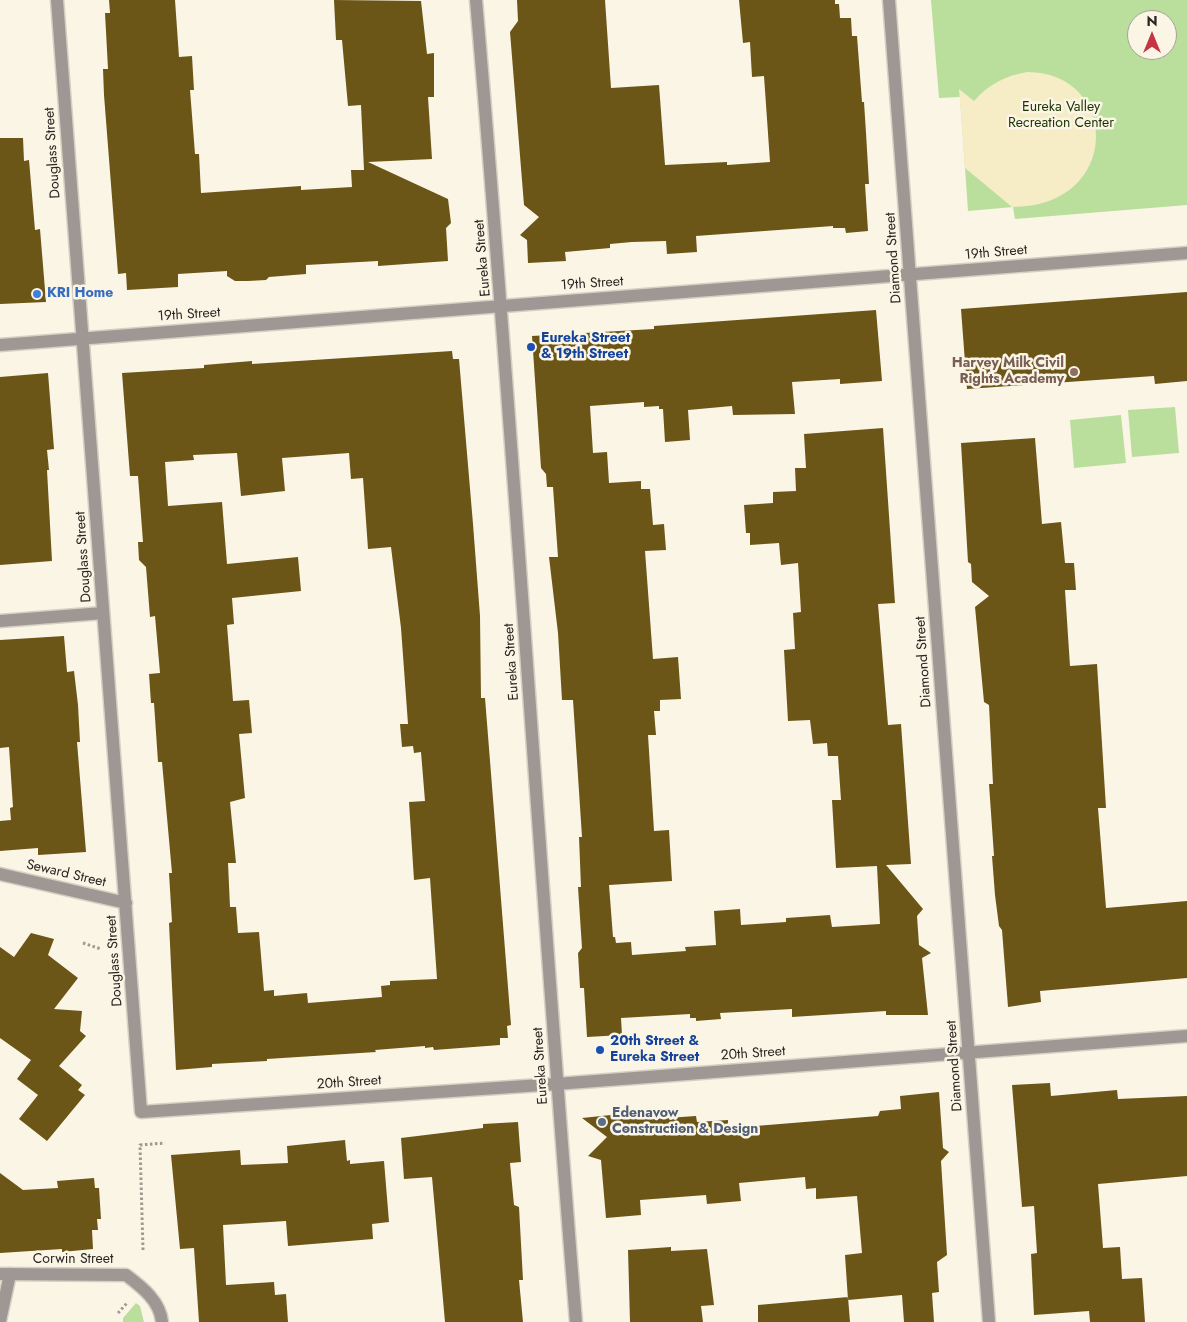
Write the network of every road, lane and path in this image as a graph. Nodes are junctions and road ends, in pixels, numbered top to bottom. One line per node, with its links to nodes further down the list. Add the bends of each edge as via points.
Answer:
1 (56, 0): 7 (street, Douglass Street)
2 (476, 0): 6 (street, Eureka Street)
3 (889, 0): 5 (street, Diamond Street)
4 (1187, 253): 5 (street, 19th Street)
5 (910, 275): 6 (street, 19th Street); 16 (street, Diamond Street)
6 (502, 305): 7 (street, 19th Street); 17 (street, Eureka Street)
7 (82, 338): 8 (street, 19th Street); 9 (street, Douglass Street)
8 (0, 345)
9 (103, 613): 10 (street); 12 (street, Douglass Street)
10 (0, 622)
11 (0, 874): 12 (street, Seward Street)
12 (126, 903): 18 (street, Douglass Street)
13 (83, 943): 14 (path)
14 (101, 949)
15 (1187, 1036): 16 (street, 20th Street)
16 (969, 1053): 17 (street, 20th Street); 25 (street, Diamond Street)
17 (556, 1084): 18 (street, 20th Street); 24 (street, Eureka Street)
18 (141, 1112)
19 (165, 1143): 20 (path, via 140,1145)
20 (143, 1250)
21 (5, 1274): 22 (street); 23 (street, Corwin Street, via 126,1275 143,1287 161,1312)
22 (0, 1321)
23 (162, 1322)
24 (576, 1322)
25 (990, 1322)

